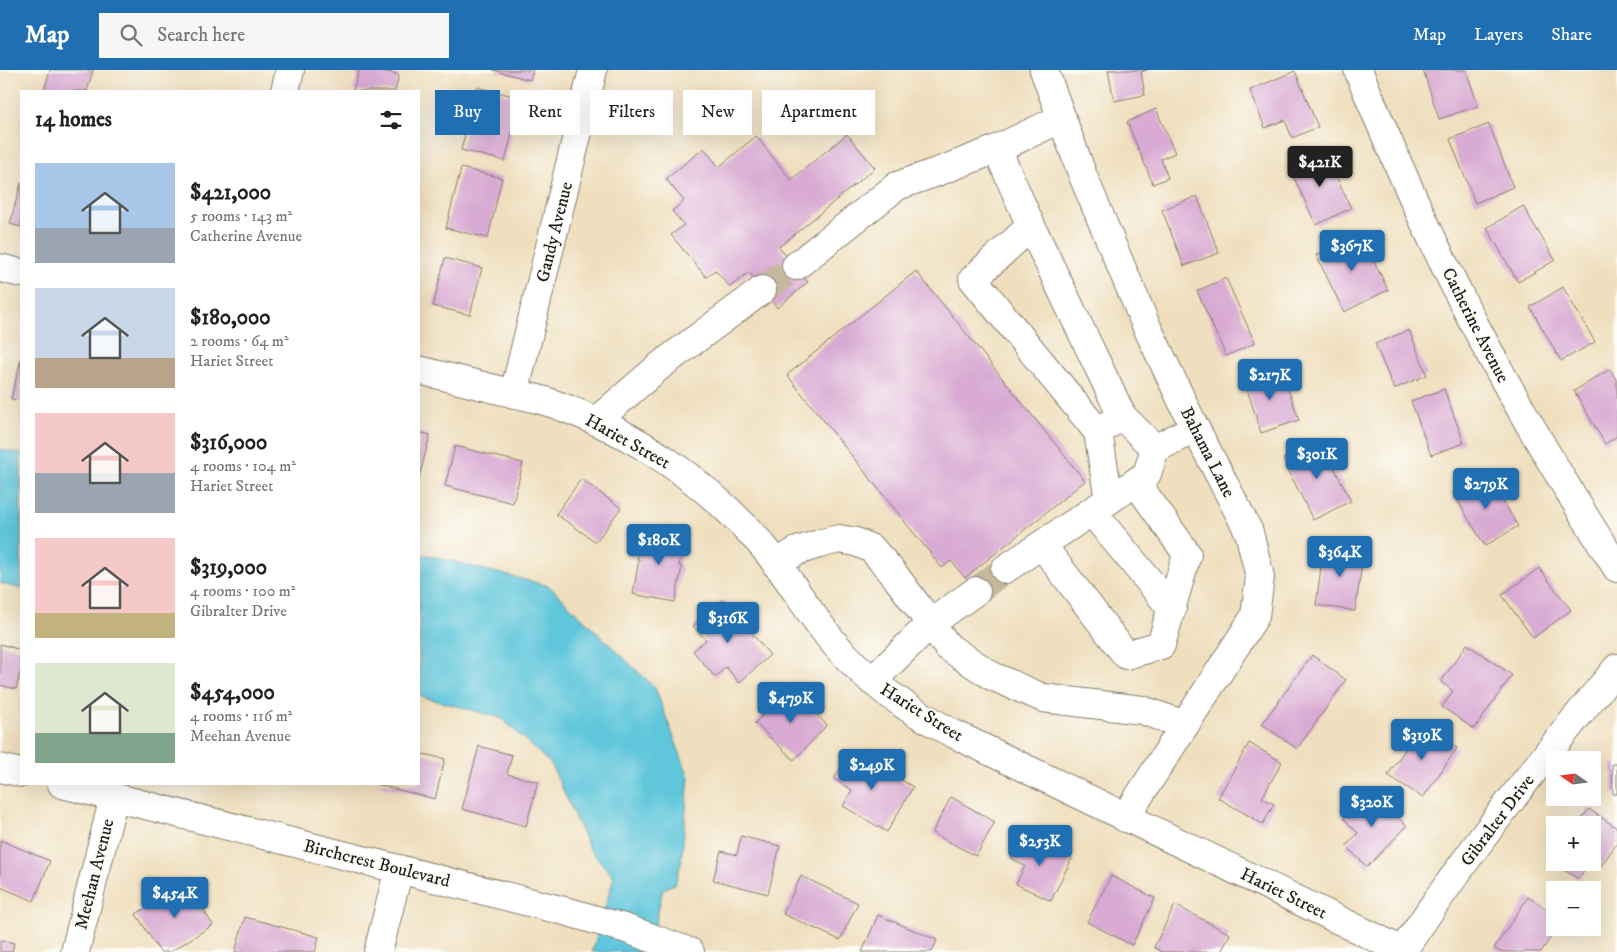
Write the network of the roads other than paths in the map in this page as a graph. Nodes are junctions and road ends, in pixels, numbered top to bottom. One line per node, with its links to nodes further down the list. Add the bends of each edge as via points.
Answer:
1 (290, 70): 5 (street)
2 (594, 70): 14 (street, Gandy Avenue)
3 (1044, 70): 6 (street, Bahama Lane)
4 (1358, 70): 24 (street, Catherine Avenue, via 1434,244 1499,372)
5 (285, 90)
6 (1062, 118): 7 (street); 17 (street, Bahama Lane, via 1145,322)
7 (997, 149): 8 (street); 9 (street, via 896,186)
8 (1031, 226): 15 (street); 18 (street, via 974,279)
9 (796, 266)
10 (0, 268): 11 (street)
11 (20, 273)
12 (762, 290): 16 (street, via 661,365)
13 (420, 370): 14 (street, Hariet Street)
14 (514, 394): 16 (street, Hariet Street, via 553,404)
15 (1122, 416): 18 (street); 19 (street)
16 (596, 421): 23 (street, Hariet Street, via 650,449 697,482 728,509)
17 (1195, 428): 19 (street); 31 (street, Bahama Lane, via 1249,532 1260,577 1255,616)
18 (1098, 432): 21 (street)
19 (1155, 449): 20 (street, via 1147,474)
20 (1136, 482): 21 (street); 27 (street, via 1187,554)
21 (1101, 506): 22 (street); 27 (street)
22 (1042, 545): 25 (street); 27 (street, via 1126,655 1161,645)
23 (776, 564): 28 (street, via 797,551 822,543 839,539 856,542 872,549); 30 (street, Hariet Street, via 840,650)
24 (1617, 568)
25 (1005, 570)
26 (976, 591): 28 (street)
27 (1172, 609)
28 (931, 623): 30 (street); 31 (street, via 948,647 992,676 1043,698 1142,710)
29 (1617, 668): 39 (street, Gibralter Drive, via 1525,782)
30 (872, 681): 36 (street, Hariet Street, via 948,731)
31 (1185, 725): 36 (street, Bahama Lane)
32 (0, 768): 33 (street)
33 (20, 774)
34 (66, 785): 35 (street, Birchcrest Boulevard)
35 (114, 797): 37 (street, Birchcrest Boulevard); 40 (street, Meehan Avenue)
36 (1126, 818): 39 (street, Hariet Street)
37 (400, 869): 38 (street, Birchcrest Boulevard, via 572,913); 41 (street)
38 (687, 951)
39 (1403, 951)
40 (74, 952)
41 (378, 952)

